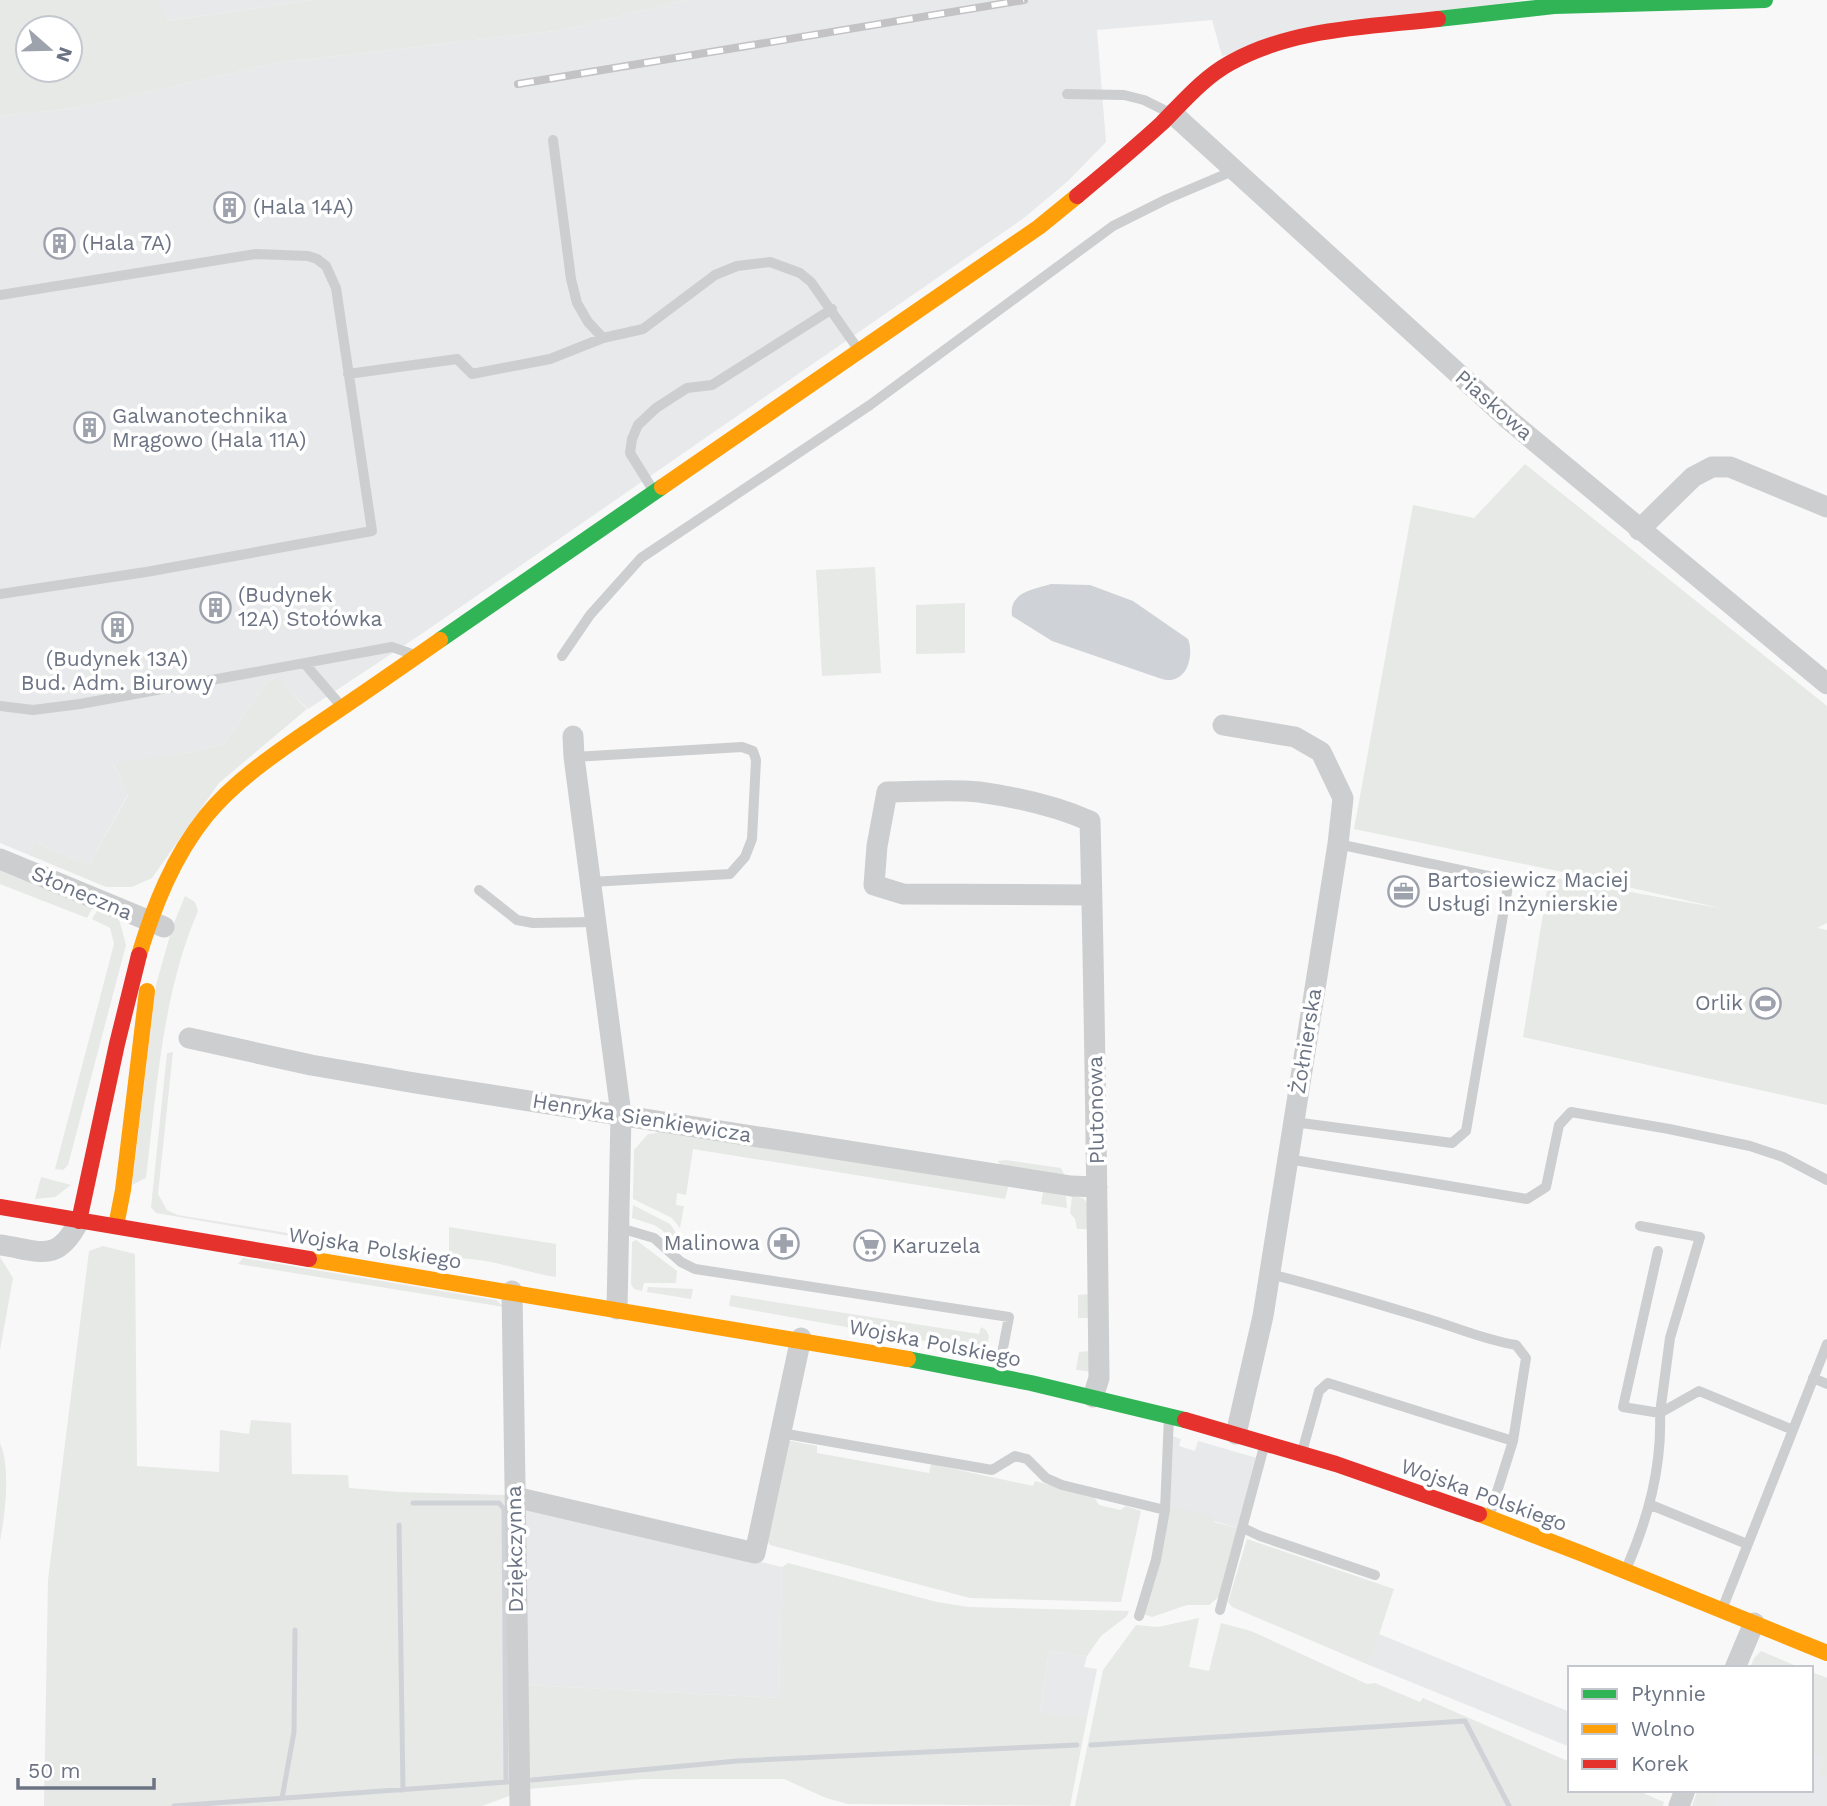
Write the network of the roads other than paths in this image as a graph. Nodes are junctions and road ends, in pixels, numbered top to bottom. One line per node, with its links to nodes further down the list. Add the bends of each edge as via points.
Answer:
1 (1765, 0): 3 (street, via 1554,6 1299,36 1233,62 1204,80)
2 (1066, 94): 3 (lane, via 1124,95)
3 (1173, 114): 5 (street, Piaskowa); 9 (street, via 1039,227)
4 (553, 140): 8 (lane, via 577,303)
5 (1233, 171): 13 (street, Piaskowa); 16 (lane, via 1113,226 870,405 641,558 590,615)
6 (0, 295): 10 (lane, via 256,254 308,256 332,275)
7 (832, 309): 8 (lane, via 800,273 770,262 756,263 715,275 643,329); 9 (lane); 11 (lane, via 712,385 687,388 638,425 630,453)
8 (603, 338): 10 (lane, via 550,359 472,374 457,359)
9 (860, 351): 11 (street)
10 (348, 374): 14 (lane, via 372,531)
11 (654, 492): 15 (street)
12 (1827, 507): 13 (street, via 1730,467 1712,467 1693,477)
13 (1639, 530): 18 (street, Piaskowa)
14 (0, 594)
15 (418, 656): 17 (lane, via 392,647); 20 (street)
16 (562, 656)
17 (305, 664): 19 (lane, via 80,704 33,710); 20 (lane)
18 (1827, 684)
19 (0, 706)
20 (342, 708): 23 (street)
21 (1223, 725): 24 (street, Żołnierska, via 1295,737 1321,752 1343,798)
22 (574, 746): 27 (street); 27 (lane, via 742,747 753,751 756,760 752,839 745,857 730,874)
23 (271, 758): 25 (street); 32 (street, via 205,818 167,879)
24 (1338, 844): 36 (street, Żołnierska); 36 (lane, via 1493,877 1508,886 1466,1131 1452,1143)
25 (202, 850)
26 (0, 859): 32 (street, Słoneczna)
27 (591, 882): 31 (street)
28 (182, 886): 32 (street)
29 (479, 890): 31 (lane, via 517,920)
30 (1092, 895): 30 (street, Plutonowa, via 1090,821 1027,801 979,793 887,792 874,885 902,894); 39 (street, Plutonowa)
31 (595, 922): 35 (street)
32 (158, 929): 41 (street, via 128,994)
33 (150, 978): 42 (street)
34 (189, 1038): 35 (street, Henryka Sienkiewicza, via 311,1065)
35 (621, 1114): 39 (street, Henryka Sienkiewicza); 44 (street)
36 (1294, 1122): 37 (street, Żołnierska)
37 (1288, 1159): 38 (lane, via 1527,1199 1546,1187 1559,1125 1571,1112 1750,1146); 47 (street, Żołnierska)
38 (1827, 1180)
39 (1097, 1187): 55 (street, Plutonowa, via 1099,1378)
40 (0, 1207): 41 (street, Wojska Polskiego)
41 (79, 1221): 42 (street, Wojska Polskiego); 45 (street, via 65,1245 52,1250)
42 (116, 1226): 48 (street, Wojska Polskiego)
43 (1640, 1226): 56 (lane, via 1700,1237 1670,1338)
44 (621, 1228): 49 (street); 52 (lane, via 654,1238 695,1269 1009,1317)
45 (0, 1245)
46 (1658, 1251): 56 (lane, via 1623,1408)
47 (1270, 1274): 60 (street, Żołnierska); 61 (lane, via 1446,1324 1489,1341 1516,1345 1526,1357)
48 (512, 1291): 49 (street, Wojska Polskiego); 64 (street, Dziękczynna)
49 (617, 1309): 50 (street, Wojska Polskiego)
50 (801, 1338): 52 (street, Wojska Polskiego); 59 (street)
51 (1827, 1344): 53 (lane)
52 (998, 1376): 55 (street, Wojska Polskiego)
53 (1813, 1378): 54 (lane); 58 (lane)
54 (1827, 1384)
55 (1093, 1397): 57 (street, Wojska Polskiego)
56 (1660, 1413): 58 (lane, via 1699,1391); 65 (lane, via 1661,1441)
57 (1169, 1415): 60 (street, Wojska Polskiego); 66 (lane)
58 (1793, 1430): 69 (lane)
59 (781, 1433): 64 (street, via 755,1553); 66 (lane, via 992,1470 1015,1456 1027,1459 1046,1478 1062,1485)
60 (1236, 1434): 62 (street, Wojska Polskiego)
61 (1513, 1441): 63 (lane, via 1328,1383 1319,1391); 67 (lane)
62 (1265, 1443): 63 (street, Wojska Polskiego); 68 (lane)
63 (1301, 1454): 67 (street, Wojska Polskiego)
64 (515, 1497): 78 (street, Dziękczynna)
65 (1651, 1505): 69 (lane); 70 (lane)
66 (1165, 1510): 74 (lane)
67 (1490, 1517): 70 (street, Wojska Polskiego)
68 (1243, 1528): 71 (lane); 72 (lane)
69 (1747, 1544): 73 (lane)
70 (1626, 1570): 73 (street, Wojska Polskiego)
71 (1375, 1575)
72 (1220, 1610)
73 (1722, 1610): 75 (street, Wojska Polskiego)
74 (1139, 1616)
75 (1754, 1623): 76 (street, Wojska Polskiego); 77 (street)
76 (1827, 1653)
77 (1736, 1666)
78 (520, 1806)

